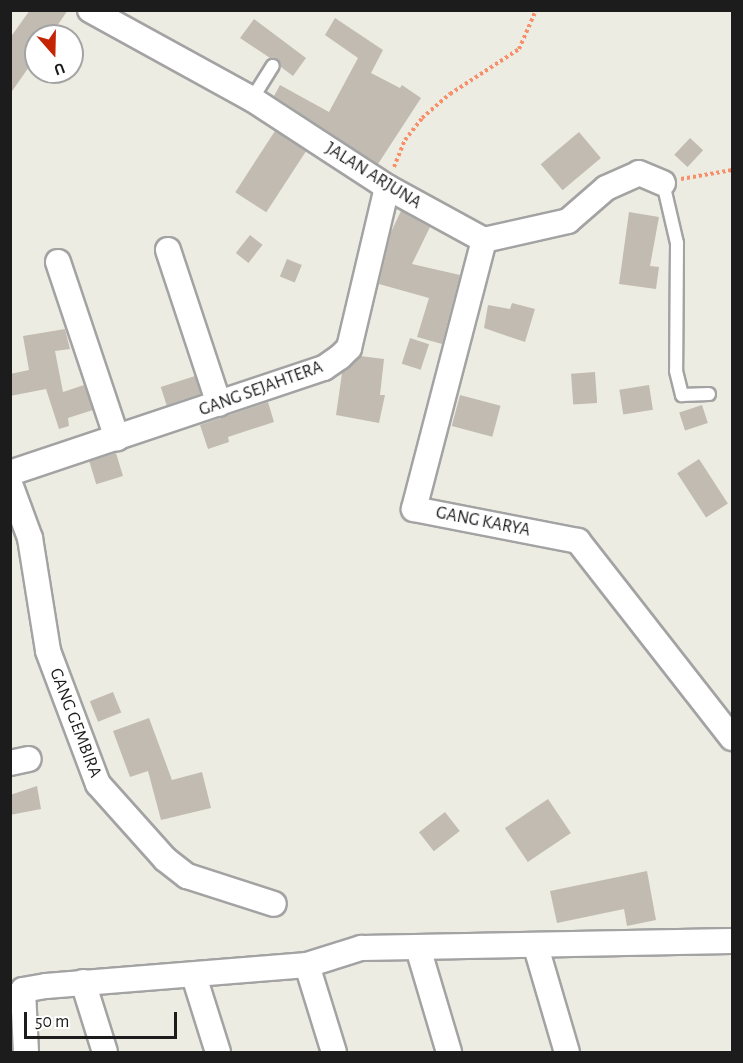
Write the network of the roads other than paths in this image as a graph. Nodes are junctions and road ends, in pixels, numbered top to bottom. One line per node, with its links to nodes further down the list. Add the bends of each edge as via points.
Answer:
1 (90, 10): 3 (street, JALAN ARJUNA)
2 (273, 66): 3 (lane)
3 (252, 99): 5 (street, JALAN ARJUNA)
4 (663, 183): 6 (street, via 639,173 606,188 568,221); 9 (lane, via 677,243 676,371 682,395)
5 (387, 187): 6 (street, JALAN ARJUNA); 10 (street, GANG SEJAHTERA, via 349,348 324,368)
6 (484, 240): 14 (street, GANG KARYA, via 414,509 578,541)
7 (168, 250): 10 (street)
8 (58, 262): 11 (street)
9 (709, 394)
10 (219, 404): 11 (street, GANG SEJAHTERA)
11 (117, 438): 12 (street, GANG SEJAHTERA)
12 (10, 473)
13 (10, 484): 15 (street, GANG GEMBIRA, via 30,538 48,651 98,784 165,859 187,876)
14 (732, 738)
15 (274, 904)
16 (732, 941): 17 (street)
17 (536, 947): 18 (street); 27 (street)
18 (418, 948): 19 (street, via 360,948); 26 (street)
19 (308, 965): 20 (street, via 249,967); 25 (street)
20 (194, 976): 21 (street); 24 (street)
21 (83, 982): 22 (street, via 23,990); 23 (street)
22 (26, 1053)
23 (105, 1053)
24 (218, 1053)
25 (333, 1053)
26 (450, 1053)
27 (567, 1053)

